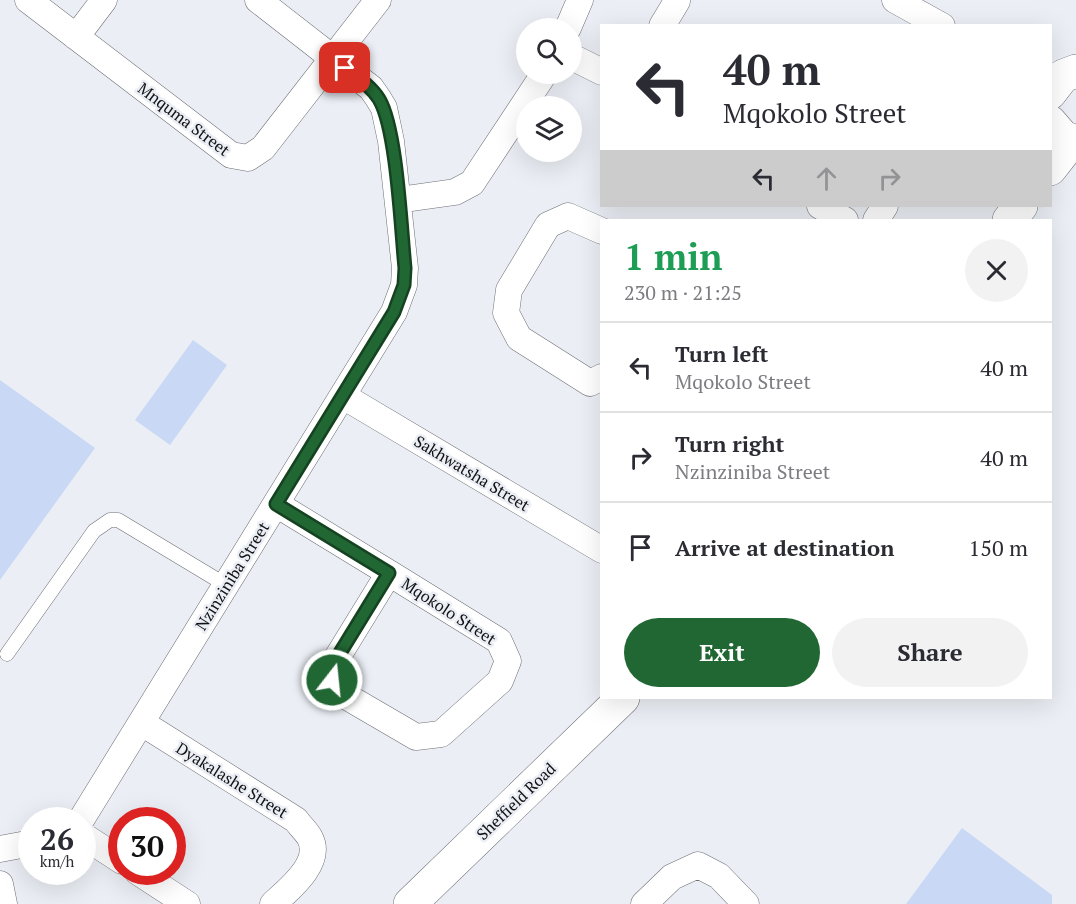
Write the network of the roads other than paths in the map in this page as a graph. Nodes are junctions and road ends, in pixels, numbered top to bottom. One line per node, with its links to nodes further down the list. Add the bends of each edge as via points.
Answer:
1 (28, 0): 11 (street, Mnquma Street)
2 (104, 0): 11 (street)
3 (258, 0): 12 (street, Nzinziniba Street)
4 (378, 0): 12 (street, Mnquma Street)
5 (580, 0): 8 (street)
6 (896, 0): 10 (street)
7 (677, 1): 9 (street)
8 (572, 18)
9 (663, 24)
10 (938, 24)
11 (76, 37): 12 (street, Mnquma Street, via 231,155 248,158 263,148)
12 (333, 58): 18 (street, Nzinziniba Street, via 371,88 384,108)
13 (582, 62): 14 (street)
14 (600, 71)
15 (537, 84): 18 (street, via 472,183 455,192)
16 (1060, 130): 17 (street)
17 (1052, 161)
18 (398, 200): 25 (street, Nzinziniba Street, via 405,268 400,299)
19 (822, 207): 21 (street)
20 (1020, 207): 22 (street)
21 (843, 219)
22 (1010, 219)
23 (600, 230): 24 (street, via 568,216 548,225 509,290 506,313 519,338 590,383)
24 (600, 377)
25 (343, 396): 26 (street, Nzinziniba Street); 27 (street, Sakhwatsha Street)
26 (276, 504): 28 (street, Mqokolo Street); 29 (street, Nzinziniba Street)
27 (600, 548)
28 (389, 573): 28 (street, Mqokolo Street, via 499,641 508,661 500,681 441,734 416,737 400,730 344,695 332,680 335,661)
29 (226, 585): 30 (lane, via 118,520 110,520 94,531); 32 (street, Nzinziniba Street)
30 (7, 654)
31 (622, 699): 41 (street, Sheffield Road)
32 (142, 723): 33 (street, Nzinziniba Street); 40 (street, Dyakalashe Street, via 296,820 311,840 311,858 299,880)
33 (89, 807)
34 (18, 846): 35 (street)
35 (0, 849)
36 (0, 884): 38 (street)
37 (158, 885): 39 (street)
38 (4, 904)
39 (187, 904)
40 (273, 904)
41 (410, 904)
42 (644, 904): 43 (street, via 672,877 698,865 719,876)
43 (746, 904)

